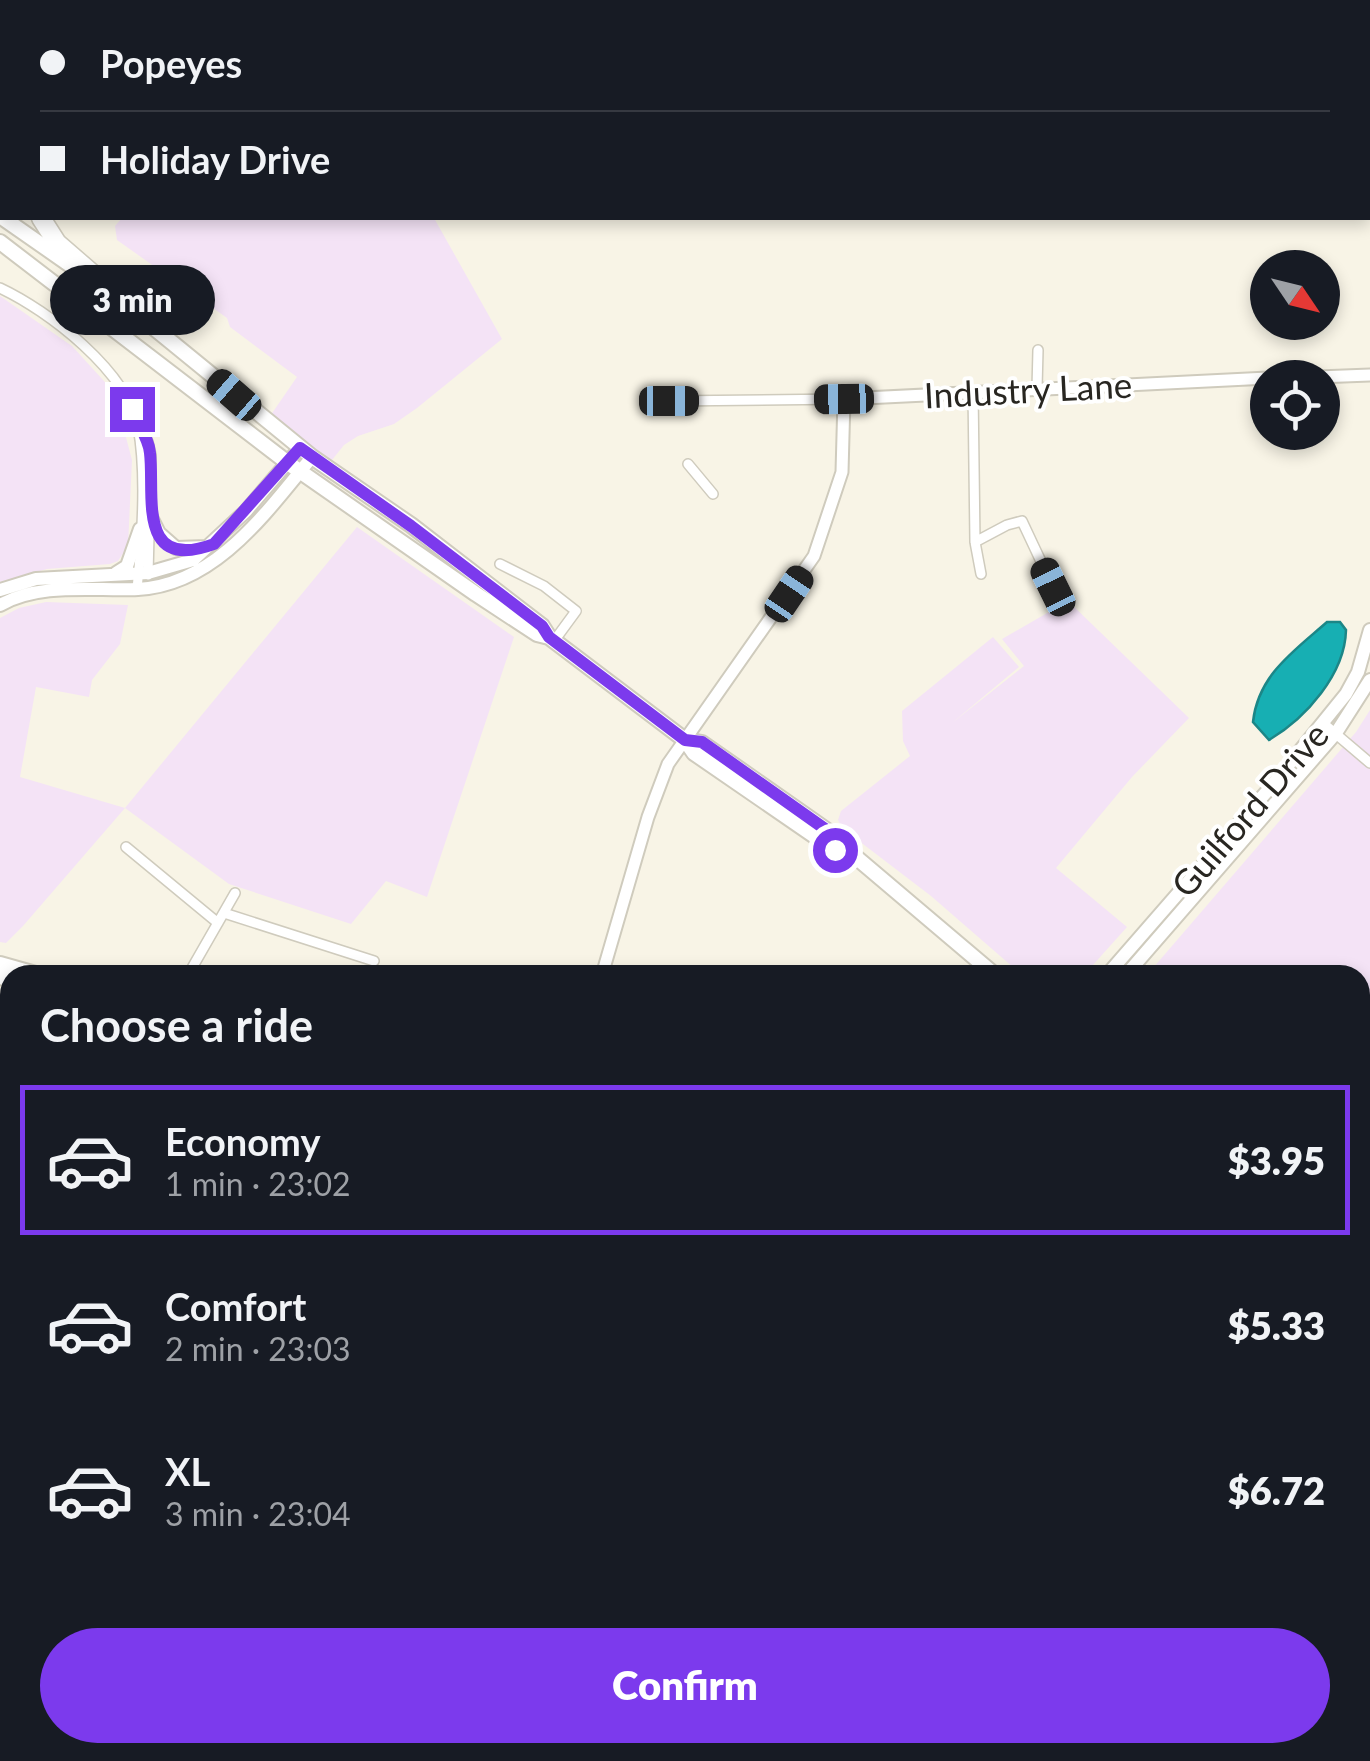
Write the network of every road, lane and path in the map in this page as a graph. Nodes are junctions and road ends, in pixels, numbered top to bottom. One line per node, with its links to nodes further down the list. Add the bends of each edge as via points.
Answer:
1 (6, 220): 5 (main road)
2 (42, 220): 5 (highway, via 57,242)
3 (0, 242): 17 (main road)
4 (0, 288): 14 (street, via 56,323 100,364)
5 (132, 308): 15 (main road)
6 (1038, 350): 10 (street)
7 (1370, 375): 8 (street)
8 (1340, 376)
9 (1250, 379): 10 (street, Industry Lane)
10 (1037, 388): 11 (street, Industry Lane)
11 (973, 391): 12 (street, Industry Lane); 21 (street)
12 (844, 399): 13 (street, Industry Lane); 35 (street, via 842,472 814,556)
13 (669, 401)
14 (138, 428): 19 (street, via 151,455); 20 (street)
15 (306, 452): 17 (main road); 31 (main road)
16 (688, 464): 18 (street)
17 (294, 467): 22 (main road); 26 (main road, via 230,549 195,571); 31 (main road)
18 (713, 494)
19 (150, 515): 22 (main road, via 176,548); 26 (street)
20 (140, 529): 25 (main road, via 127,566); 26 (street)
21 (975, 542): 24 (street); 27 (street, via 1022,521)
22 (214, 544): 26 (main road)
23 (500, 564): 31 (street, via 576,611)
24 (981, 574)
25 (110, 575): 26 (main road); 28 (main road, via 36,579)
26 (143, 581): 29 (main road, via 25,595)
27 (1053, 587)
28 (0, 590)
29 (0, 605)
30 (1370, 630): 33 (main road, Guilford Drive, via 1354,682)
31 (551, 639): 35 (main road)
32 (1370, 680): 34 (main road, Guilford Drive)
33 (1323, 723): 34 (street); 44 (main road, Guilford Drive)
34 (1336, 733): 36 (street); 45 (main road, Guilford Drive)
35 (685, 740): 42 (street, via 650,811); 43 (main road, via 694,754 835,850 851,853)
36 (1370, 763)
37 (126, 847): 39 (street)
38 (236, 893): 39 (street)
39 (221, 918): 40 (street); 41 (street)
40 (374, 961)
41 (194, 965)
42 (605, 965)
43 (983, 965)
44 (1116, 965)
45 (1135, 965)

